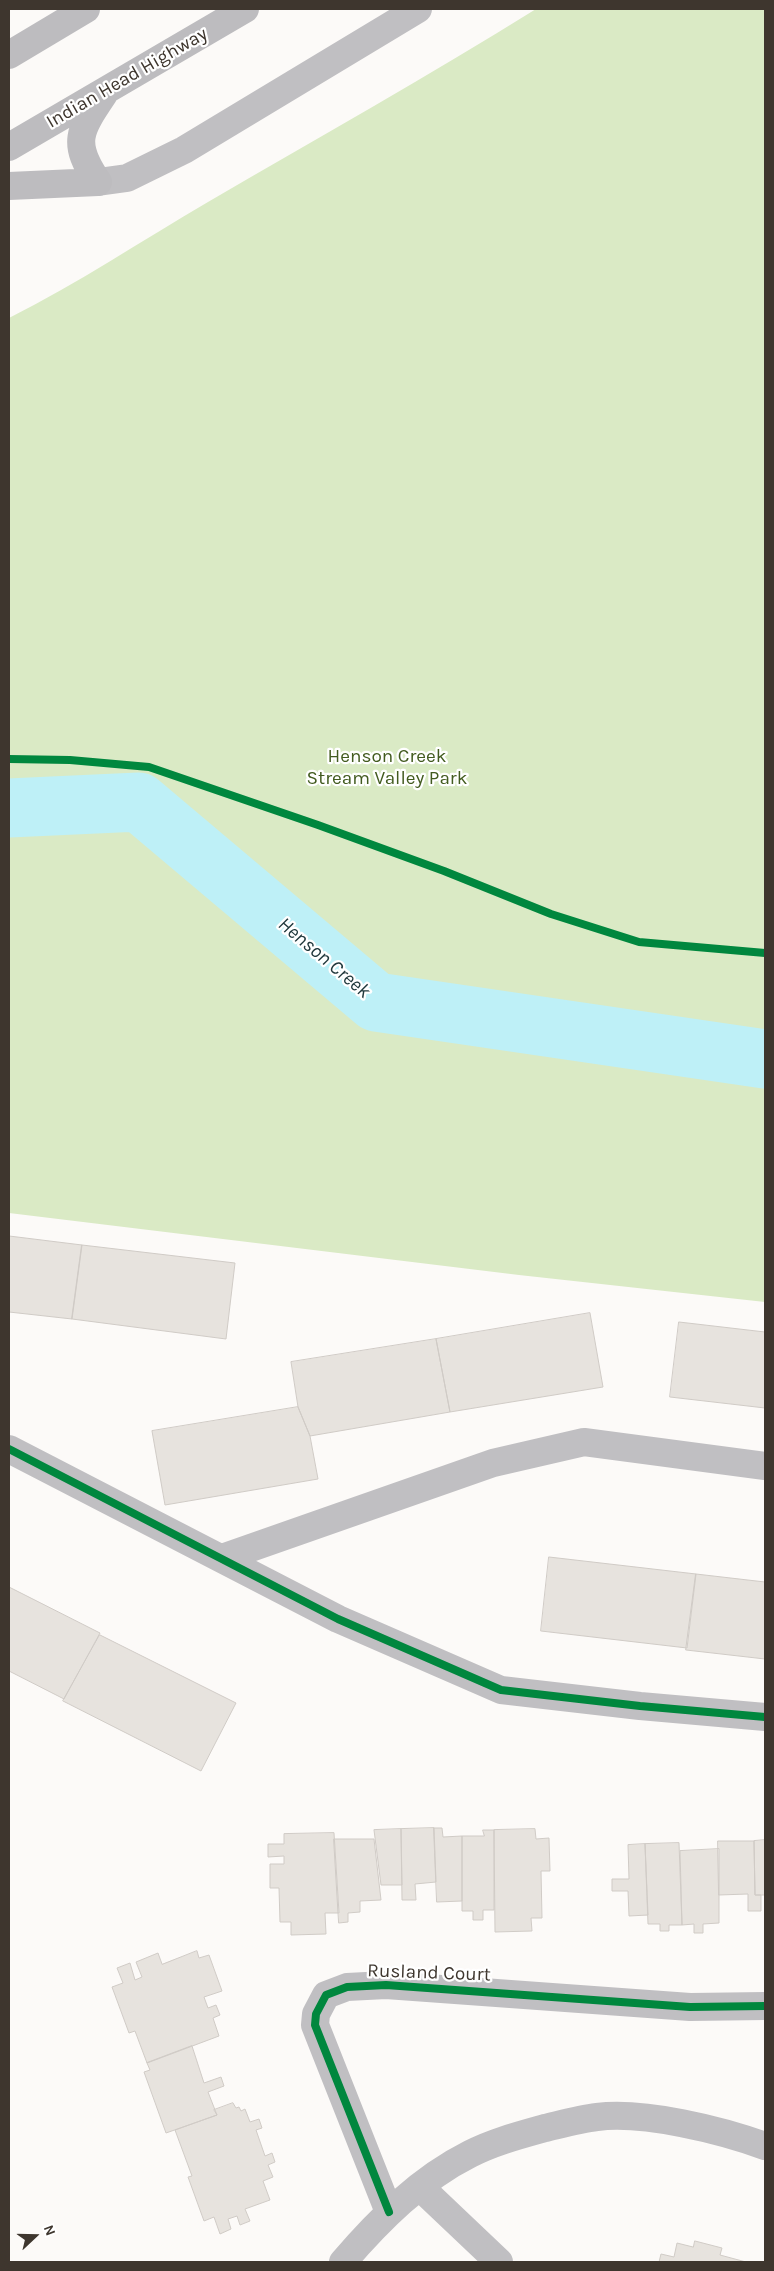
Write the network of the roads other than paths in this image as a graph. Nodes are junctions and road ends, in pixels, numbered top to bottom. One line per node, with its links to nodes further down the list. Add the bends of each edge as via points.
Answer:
1 (86, 9): 4 (highway)
2 (245, 9): 5 (highway, Indian Head Highway)
3 (418, 9): 7 (street, via 184,150 127,178)
4 (9, 55)
5 (107, 90): 6 (highway, Indian Head Highway); 7 (highway, via 87,120 81,139 85,163)
6 (9, 147)
7 (98, 182): 8 (highway)
8 (9, 186)
9 (9, 1449): 11 (street)
10 (765, 1466): 11 (street, via 584,1442 492,1463)
11 (222, 1558): 12 (street, via 338,1619 501,1690)
12 (765, 1717)
13 (765, 2006): 16 (street, Rusland Court, via 690,2006 386,1984 347,1987 326,1995 316,2014 315,2026)
14 (765, 2146): 15 (street, via 664,2120 598,2116 490,2145 447,2167)
15 (420, 2187): 16 (street); 18 (street)
16 (390, 2212): 17 (street)
17 (343, 2262)
18 (500, 2262)

